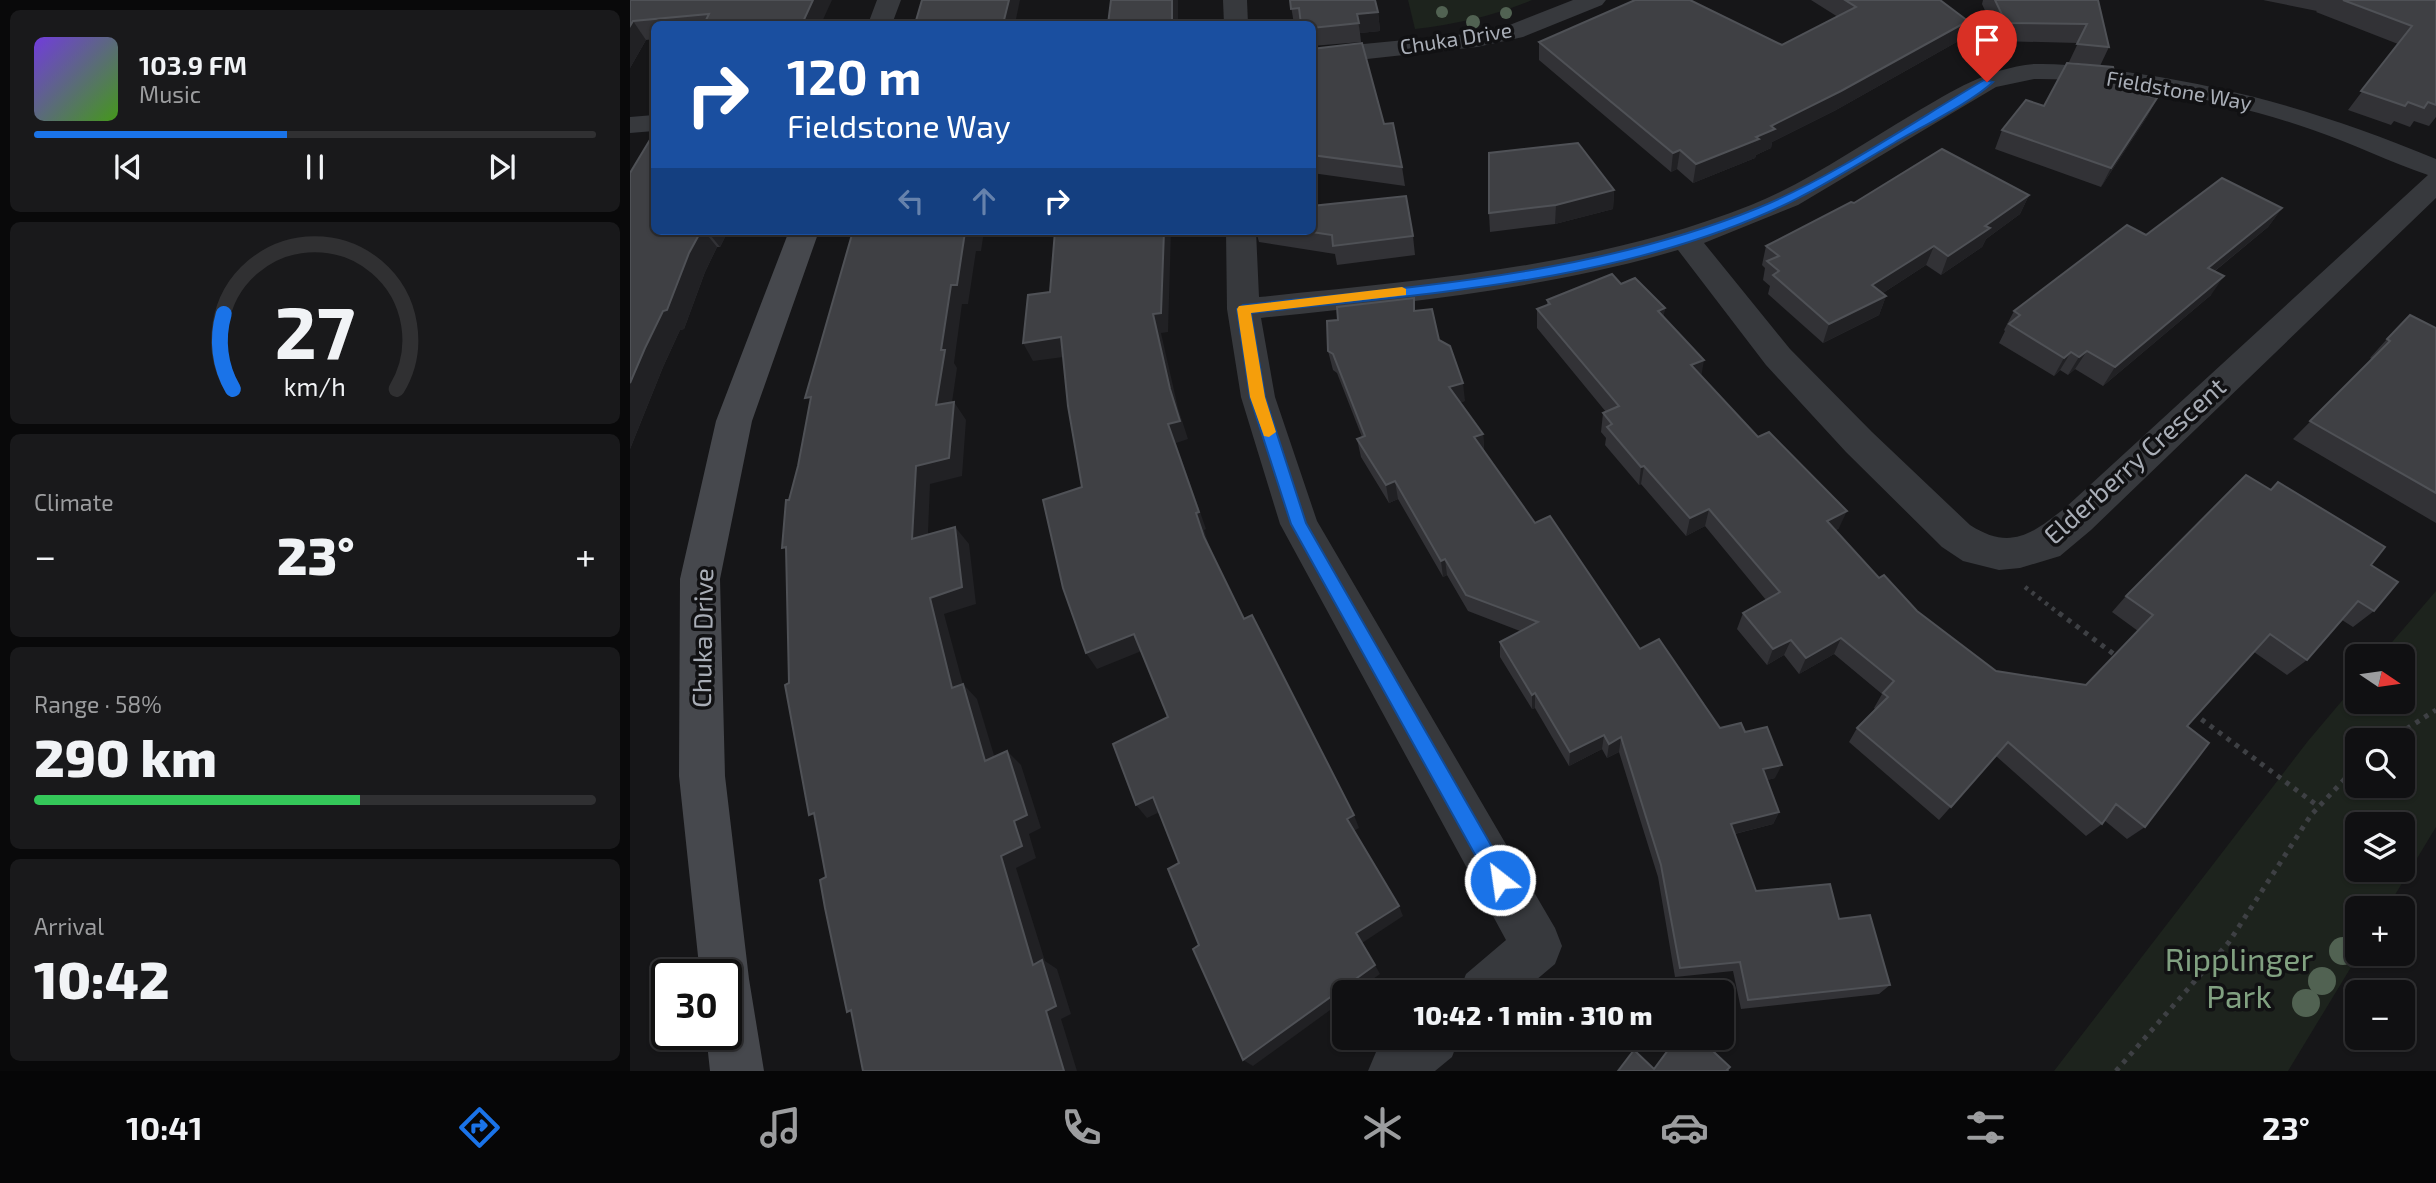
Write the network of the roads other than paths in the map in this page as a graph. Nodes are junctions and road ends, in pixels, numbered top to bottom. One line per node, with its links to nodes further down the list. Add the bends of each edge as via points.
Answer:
1 (889, 0): 4 (street)
2 (1235, 0): 5 (street)
3 (1594, 0): 6 (street, Chuka Drive, via 1514,32 1477,40)
4 (881, 21)
5 (1236, 21)
6 (1316, 57)
7 (651, 123): 8 (street)
8 (630, 125)
9 (2436, 169): 13 (street, Fieldstone Way, via 2319,123 2240,100 2107,77 2020,72 1987,82 1813,186)
10 (2436, 182): 13 (street, Elderberry Crescent, via 2078,519 2046,545 1999,554 1978,550 1956,536 1859,442 1779,357)
11 (803, 235): 15 (street, Chuka Drive, via 734,421 700,579 702,776)
12 (1241, 235): 14 (street)
13 (1685, 239): 14 (street, Fieldstone Way, via 1516,279)
14 (1243, 309): 16 (street, via 1258,397 1299,524 1537,946)
15 (723, 959)
16 (1498, 980)
17 (734, 1050): 19 (street)
18 (1419, 1050): 20 (street)
19 (737, 1071)
20 (1395, 1071)

